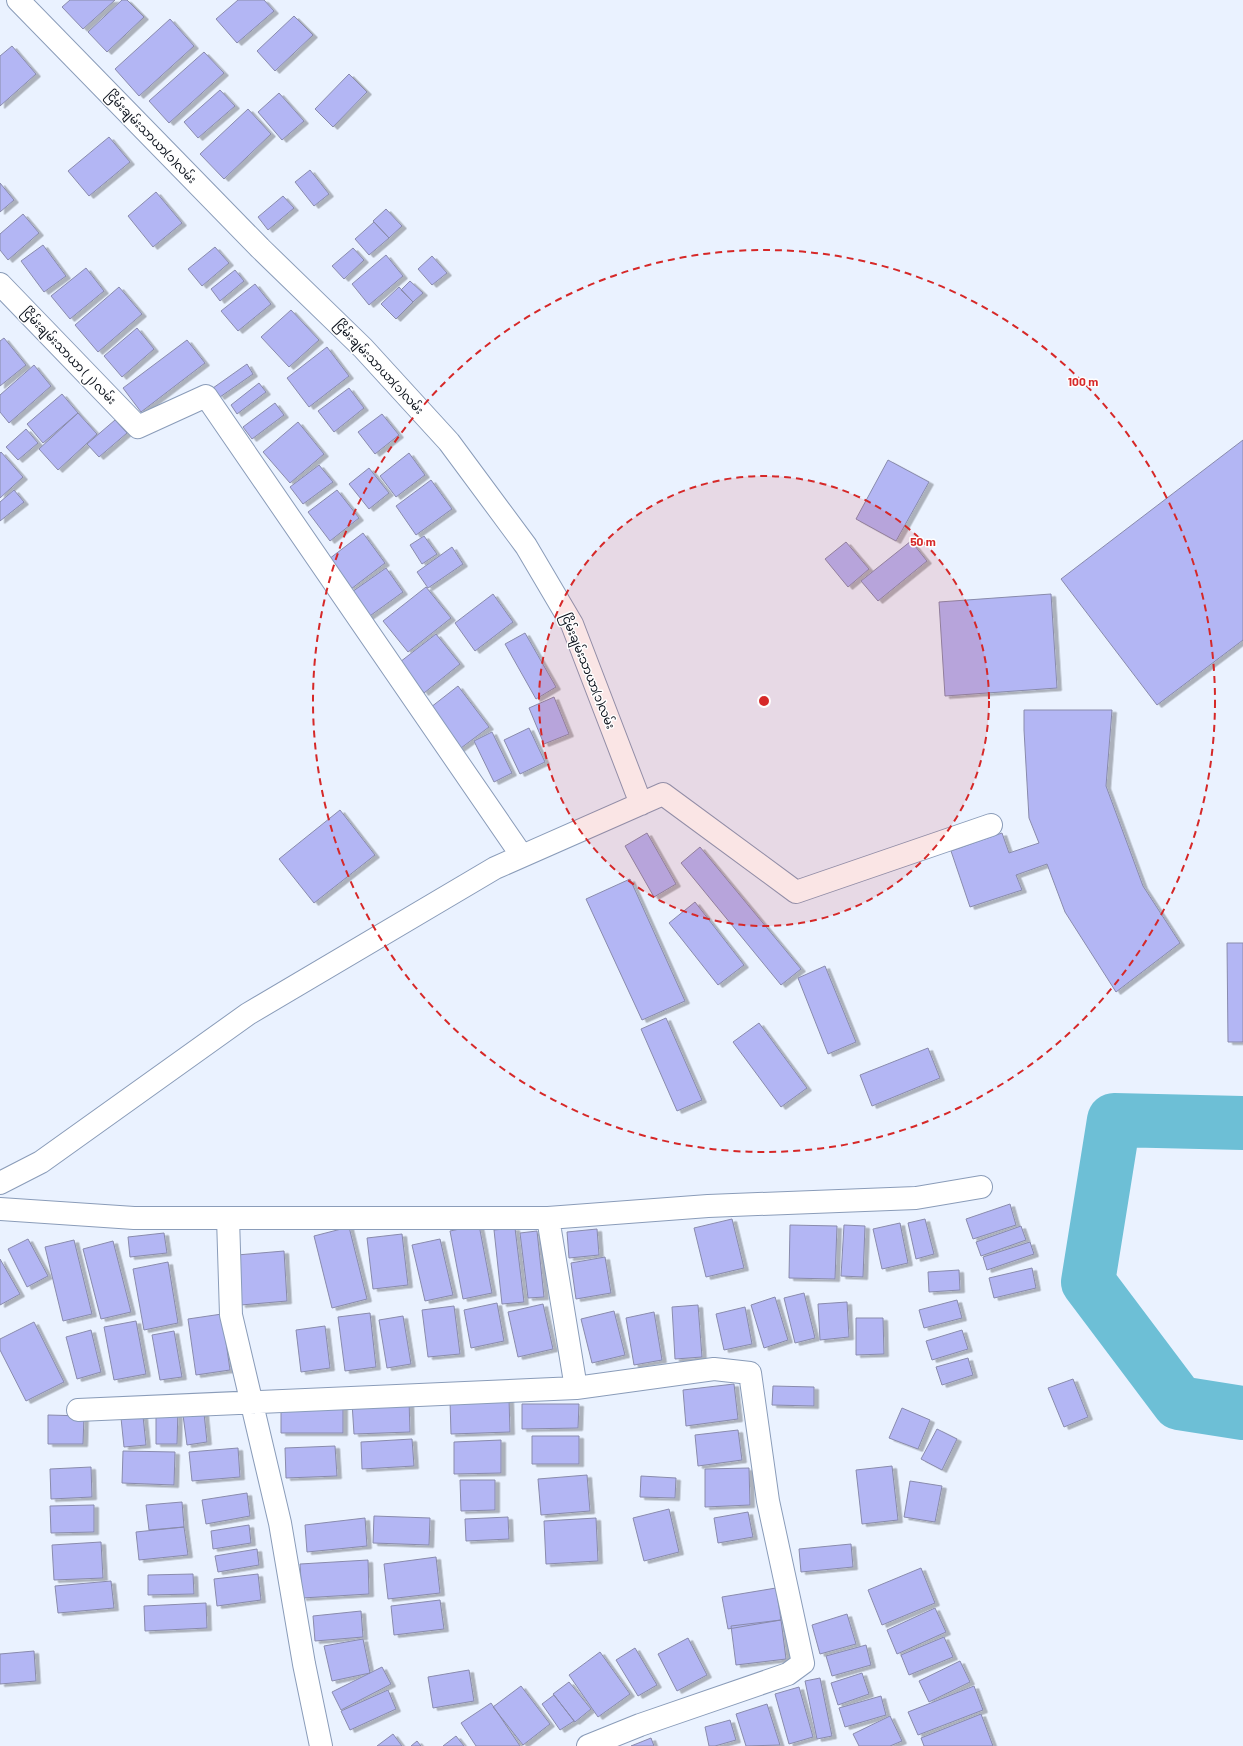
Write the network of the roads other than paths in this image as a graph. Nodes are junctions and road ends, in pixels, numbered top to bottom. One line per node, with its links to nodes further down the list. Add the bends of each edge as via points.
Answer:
1 (18, 0): 3 (street, ငြိမ်းချမ်းသာယာ(၁)လမ်း, via 260,248 363,348 449,442 526,546 572,624)
2 (0, 284): 5 (street, ငြိမ်းချမ်းသာယာ (၂) လမ်း, via 138,428 206,396)
3 (641, 804): 4 (street, via 663,794 796,892); 5 (street)
4 (991, 825)
5 (522, 856): 6 (street, via 495,868 248,1014 41,1162)
6 (0, 1183)
7 (981, 1187): 10 (street, via 916,1198 708,1206)
8 (0, 1209): 9 (street, via 134,1218)
9 (228, 1218): 10 (street); 12 (street, via 231,1315)
10 (548, 1218): 11 (street)
11 (576, 1388): 12 (street); 15 (street, via 714,1369 750,1373 768,1501 803,1663 788,1674 640,1725)
12 (252, 1402): 13 (street); 14 (street, via 280,1523)
13 (78, 1410)
14 (318, 1745)
15 (588, 1746)

